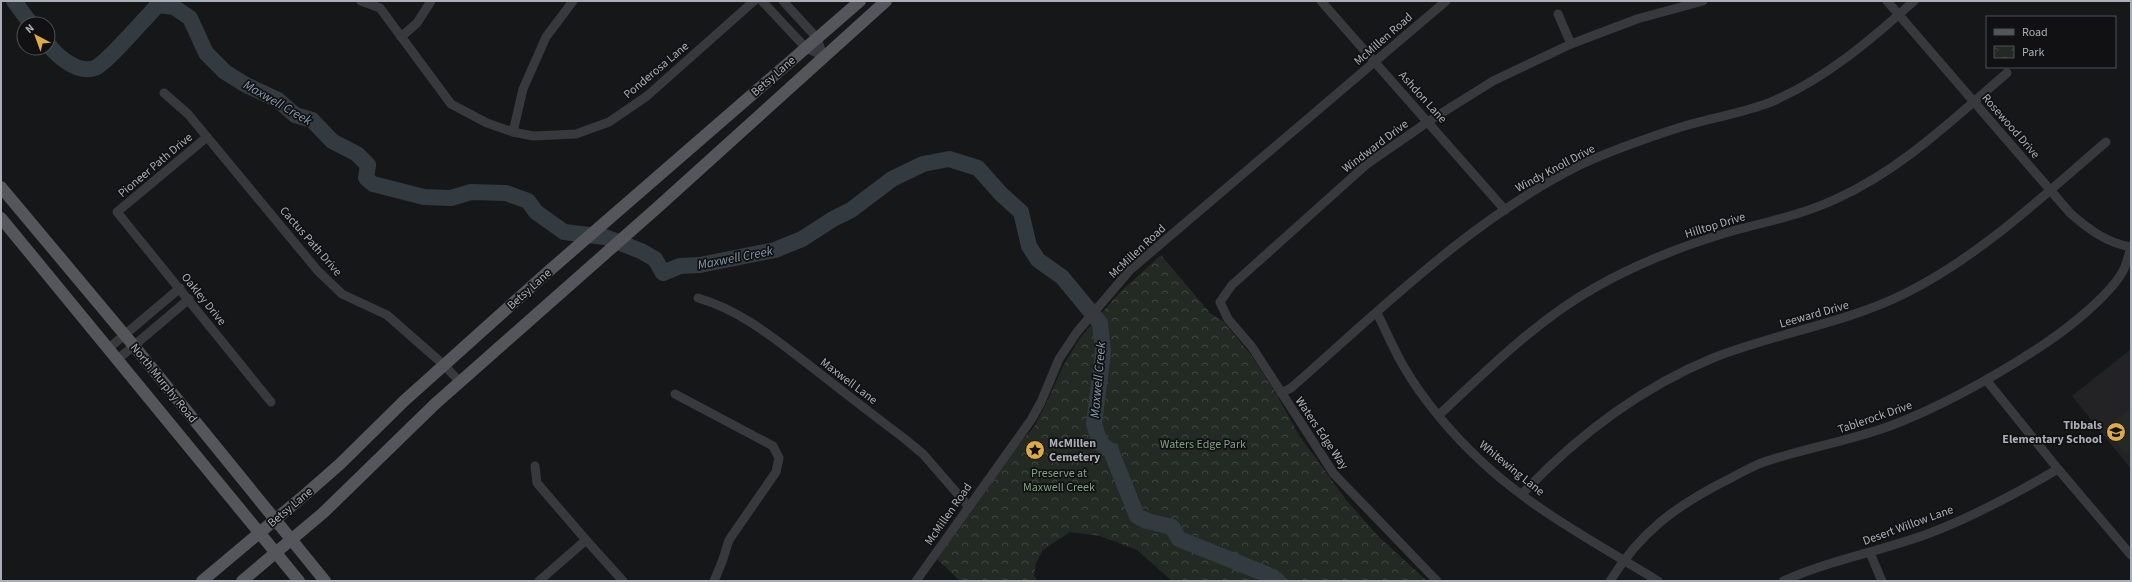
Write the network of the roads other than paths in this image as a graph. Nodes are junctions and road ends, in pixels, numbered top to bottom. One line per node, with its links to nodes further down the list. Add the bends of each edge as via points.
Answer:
1 (361, 1): 17 (street, Ponderosa Lane, via 380,8)
2 (431, 1): 17 (street, via 417,23)
3 (573, 1): 27 (street, via 546,37 523,89)
4 (754, 1): 27 (street, Ponderosa Lane, via 646,96 609,122 576,134 533,136)
5 (762, 1): 20 (street)
6 (783, 1): 18 (street)
7 (860, 1): 18 (main road, Betsy Lane)
8 (886, 1): 21 (main road, Betsy Lane)
9 (1321, 1): 22 (street, Ashdon Lane)
10 (1446, 1): 22 (street, McMillen Road)
11 (1703, 1): 14 (street, Windward Drive)
12 (1887, 1): 16 (street, Rosewood Drive)
13 (1914, 1): 16 (street, Windy Knoll Drive)
14 (1689, 3): 19 (street, Windward Drive)
15 (1558, 14): 19 (street)
16 (1899, 15): 25 (street, Rosewood Drive); 32 (street, Windy Knoll Drive, via 1840,63 1816,79 1770,102 1630,144 1580,166)
17 (401, 37): 27 (street, Ponderosa Lane, via 451,104 487,123)
18 (817, 38): 20 (main road, Betsy Lane); 21 (street)
19 (1571, 44): 26 (street, Windward Drive, via 1493,81)
20 (806, 48): 21 (street); 45 (main road, Betsy Lane)
21 (823, 56): 47 (main road, Betsy Lane, via 658,207)
22 (1375, 62): 26 (street, Ashdon Lane); 55 (street, McMillen Road, via 1130,270 1077,332 1059,359 1031,420)
23 (2006, 73): 25 (street, Hilltop Drive)
24 (164, 92): 28 (street, Cactus Path Drive, via 188,114)
25 (1974, 101): 31 (street, Rosewood Drive); 51 (street, Hilltop Drive, via 1903,161 1835,200 1785,218 1692,243 1647,261 1595,288 1554,314 1514,346)
26 (1428, 121): 32 (street, Ashdon Lane); 39 (street, Windward Drive, via 1355,175 1232,285)
27 (513, 132)
28 (207, 137): 33 (street, Pioneer Path Drive); 45 (street, Cactus Path Drive, via 318,271 342,294 388,315)
29 (2106, 142): 31 (street, Leeward Drive)
30 (1, 187): 41 (main road, North Murphy Road)
31 (2050, 190): 35 (street, Rosewood Drive, via 2070,213 2091,231 2119,245); 54 (street, Leeward Drive, via 1978,248 1904,294 1856,315 1714,358 1665,380 1632,400 1585,436)
32 (1505, 210): 40 (street, Windy Knoll Drive, via 1457,246)
33 (117, 212): 36 (street, Oakley Drive)
34 (1, 218): 43 (main road, North Murphy Road)
35 (2131, 247): 46 (street, Tablerock Drive, via 2123,270 2102,297 2066,330)
36 (180, 288): 38 (street, Oakley Drive); 41 (street)
37 (698, 298): 55 (street, Maxwell Lane, via 723,306 755,325 905,439 928,459)
38 (189, 299): 42 (street); 50 (street, Oakley Drive)
39 (1220, 302): 48 (street, Waters Edge Way, via 1228,319 1252,347)
40 (1377, 313): 48 (street, Windy Knoll Drive, via 1291,388); 51 (street, Whitewing Lane, via 1405,368)
41 (124, 335): 42 (main road, North Murphy Road); 43 (street)
42 (134, 346): 44 (street); 56 (main road, North Murphy Road)
43 (109, 348): 44 (main road, North Murphy Road)
44 (118, 360): 57 (main road, North Murphy Road)
45 (444, 365): 47 (street, Cactus Path Drive); 56 (main road, Betsy Lane, via 340,464)
46 (1987, 381): 53 (street); 63 (street, Tablerock Drive, via 1933,408 1889,426 1844,441 1763,462 1704,492 1664,518)
47 (460, 382): 59 (main road, Betsy Lane)
48 (1281, 393): 72 (street, Waters Edge Way, via 1334,474)
49 (675, 394): 70 (street, via 773,446 779,458 776,472 729,540)
50 (271, 402)
51 (1439, 414): 54 (street, Whitewing Lane, via 1481,461)
52 (535, 466): 58 (street, via 537,483)
53 (2058, 470): 61 (street, Desert Willow Lane, via 2014,495 1931,533); 62 (street)
54 (1522, 494): 63 (street, Whitewing Lane, via 1554,517)
55 (968, 507): 71 (street, McMillen Road)
56 (274, 521): 57 (main road, Betsy Lane); 59 (main road, North Murphy Road)
57 (258, 533): 60 (main road, North Murphy Road); 64 (main road, Betsy Lane)
58 (586, 540): 68 (street); 69 (street)
59 (290, 541): 60 (main road, Betsy Lane); 67 (main road, North Murphy Road)
60 (276, 553): 65 (main road, Betsy Lane); 66 (main road, North Murphy Road)
61 (1870, 553): 75 (street, Desert Willow Lane, via 1806,571); 76 (street)
62 (2131, 555)
63 (1623, 559): 73 (street, Tablerock Drive); 74 (street, Whitewing Lane)
64 (202, 581)
65 (242, 581)
66 (299, 581)
67 (325, 581)
68 (539, 581)
69 (623, 581)
70 (714, 581)
71 (916, 581)
72 (1437, 581)
73 (1610, 581)
74 (1658, 581)
75 (1783, 581)
76 (1882, 581)

